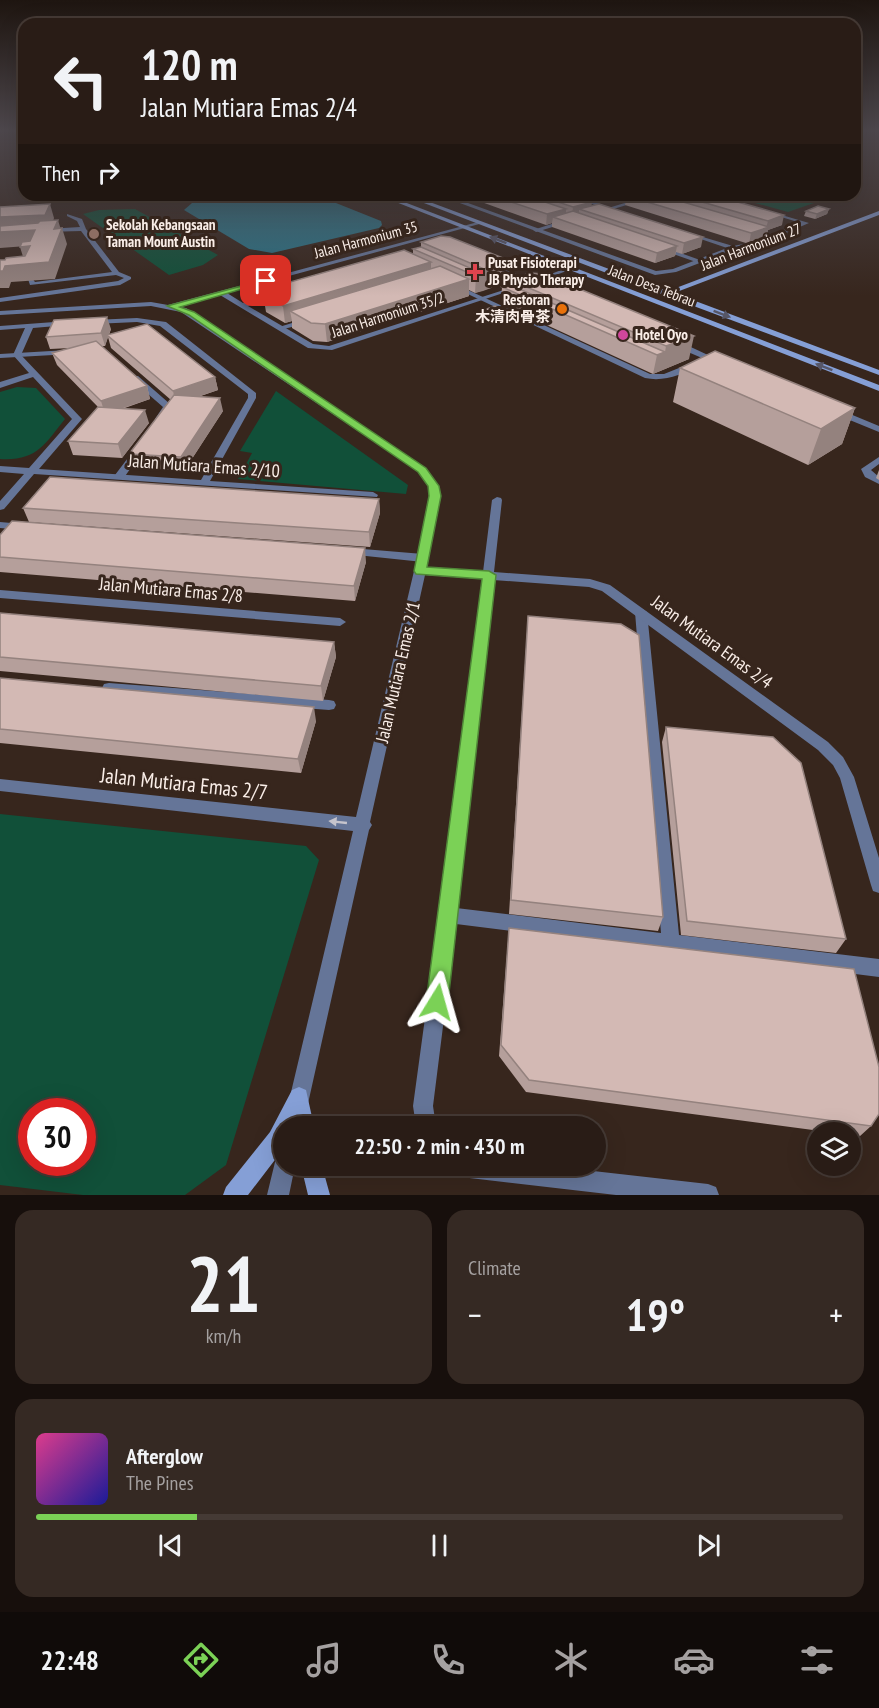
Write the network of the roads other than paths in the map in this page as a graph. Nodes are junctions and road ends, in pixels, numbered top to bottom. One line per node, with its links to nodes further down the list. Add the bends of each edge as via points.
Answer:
1 (397, 201): 14 (street, Jalan Desa Tebrau)
2 (423, 201): 13 (street, Jalan Desa Tebrau)
3 (457, 201): 16 (street)
4 (587, 201): 6 (street)
5 (636, 201): 6 (street)
6 (610, 208): 8 (street); 10 (street)
7 (760, 210): 20 (street, via 806,222)
8 (621, 212)
9 (879, 213): 33 (street, Jalan Harmonium 27)
10 (592, 214)
11 (69, 215): 15 (street, via 80,220)
12 (564, 216): 16 (street, via 574,219)
13 (480, 223): 14 (street, Jalan Harmonium 35); 33 (street, Jalan Desa Tebrau)
14 (464, 227): 25 (street, Jalan Desa Tebrau, one-way to 14); 31 (street, Jalan Harmonium 35)
15 (83, 229): 18 (street); 26 (street)
16 (536, 230): 24 (street, via 655,273 663,274)
17 (677, 230): 22 (street)
18 (38, 232)
19 (765, 233): 20 (street)
20 (776, 236): 22 (street)
21 (653, 245): 24 (street)
22 (733, 248): 24 (street)
23 (479, 261): 28 (street)
24 (698, 261)
25 (571, 268): 28 (street, Jalan Harmonium 35/2); 36 (street, Jalan Desa Tebrau)
26 (117, 273): 27 (street, via 32,285); 35 (street, via 129,278 120,283)
27 (31, 279)
28 (532, 283): 30 (street); 34 (street, Jalan Harmonium 35/2)
29 (451, 284): 34 (street)
30 (543, 287)
31 (222, 293): 37 (street, Jalan Harmonium 35/2); 38 (street, Jalan Harmonium 35)
32 (288, 293): 37 (street)
33 (667, 293): 36 (street, Jalan Harmonium 27); 54 (street, Jalan Desa Tebrau, one-way to 54)
34 (482, 299): 45 (street, Jalan Harmonium 35/2, via 329,348 311,346); 50 (street, via 657,379)
35 (0, 300)
36 (651, 300): 56 (street, Jalan Desa Tebrau, one-way to 36)
37 (243, 305): 45 (street, Jalan Harmonium 35/2)
38 (171, 306): 39 (street, Jalan Mutiara Emas 2/1); 73 (street, Jalan Mutiara Emas 2/1, via 192,314 422,470 434,486 435,496)
39 (0, 314)
40 (312, 318): 45 (street)
41 (88, 322): 66 (street, via 135,319 163,324 252,393)
42 (76, 323): 43 (street)
43 (30, 326): 44 (street); 48 (street)
44 (0, 328)
45 (280, 328)
46 (664, 339): 50 (street)
47 (81, 351): 48 (street)
48 (17, 355): 49 (street); 53 (street)
49 (0, 357)
50 (708, 358): 51 (street)
51 (730, 367)
52 (124, 368): 59 (street, via 167,406)
53 (34, 374): 55 (street); 63 (street, via 77,419)
54 (879, 374)
55 (0, 385)
56 (879, 388)
57 (826, 407): 58 (street)
58 (879, 429)
59 (152, 430)
60 (146, 439): 64 (street)
61 (879, 460): 65 (street, via 866,469)
62 (0, 469): 63 (street, Jalan Mutiara Emas 2/10)
63 (33, 471): 64 (street, Jalan Mutiara Emas 2/10); 69 (street)
64 (119, 477): 66 (street, Jalan Mutiara Emas 2/10)
65 (879, 481)
66 (204, 483): 67 (street, Jalan Mutiara Emas 2/10)
67 (373, 495)
68 (497, 500): 74 (street)
69 (0, 507)
70 (0, 525): 71 (street)
71 (35, 528)
72 (337, 551): 73 (street, Jalan Mutiara Emas 2/4)
73 (422, 564): 74 (street, Jalan Mutiara Emas 2/4); 81 (street, Jalan Mutiara Emas 2/1)
74 (489, 575): 76 (street, Jalan Mutiara Emas 2/4, via 590,583 606,588); 83 (street)
75 (0, 594): 77 (street, Jalan Mutiara Emas 2/8)
76 (640, 612): 82 (street, Jalan Mutiara Emas 2/4, via 838,761 847,777); 84 (street)
77 (340, 622)
78 (94, 687): 79 (street)
79 (329, 705)
80 (0, 785): 81 (street, Jalan Mutiara Emas 2/7, one-way to 80)
81 (364, 825): 86 (street, Jalan Mutiara Emas 2/1)
82 (879, 885)
83 (448, 915): 84 (street); 89 (street)
84 (671, 943): 85 (street)
85 (879, 968)
86 (299, 1097): 87 (street, Jalan Mutiara Emas 2/1); 88 (street); 93 (street, via 277,1139)
87 (294, 1116)
88 (302, 1116)
89 (424, 1116)
90 (282, 1176): 94 (street)
91 (314, 1176): 95 (street)
92 (546, 1176): 96 (street)
93 (234, 1195)
94 (278, 1195)
95 (319, 1195)
96 (708, 1195)

